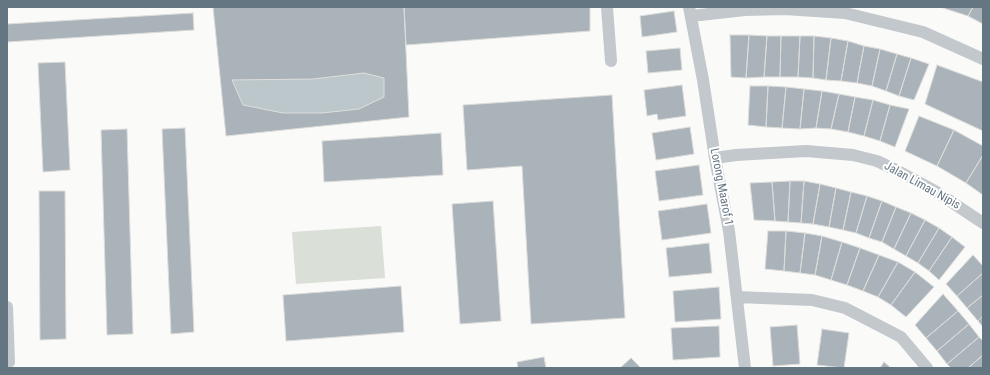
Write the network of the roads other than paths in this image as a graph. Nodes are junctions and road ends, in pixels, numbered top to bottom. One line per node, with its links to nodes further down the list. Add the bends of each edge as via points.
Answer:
1 (607, 7): 4 (street)
2 (690, 12): 3 (street, via 785,9 845,13 923,32); 5 (street, Lorong Maarof 1)
3 (983, 59)
4 (611, 61)
5 (715, 158): 6 (street, Jalan Limau Nipis, via 806,151 853,155 877,161 896,170 936,191); 7 (street, Lorong Maarof 1)
6 (983, 223)
7 (738, 297): 10 (street, Lorong Maarof 1); 11 (street, via 812,300 844,308 901,337)
8 (7, 307): 9 (street)
9 (8, 362)
10 (745, 368)
11 (927, 368)

